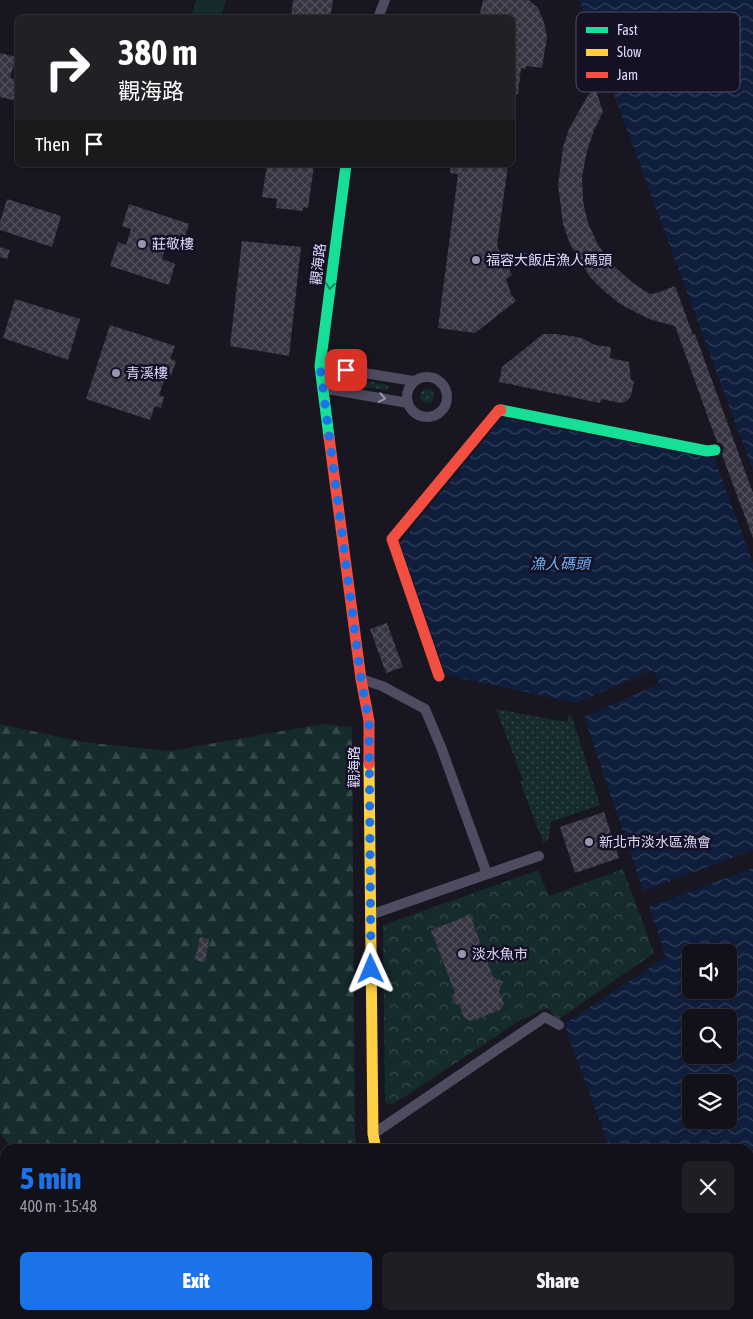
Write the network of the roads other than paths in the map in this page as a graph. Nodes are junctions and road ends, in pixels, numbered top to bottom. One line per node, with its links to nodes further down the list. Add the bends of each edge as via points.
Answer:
1 (386, 0): 2 (street)
2 (379, 15)
3 (346, 167): 4 (street, 觀海路, one-way to 4)
4 (320, 366): 5 (street); 6 (street, 觀海路)
5 (414, 381): 7 (street, via 408,389); 7 (street, via 423,377 436,379 446,388 446,402 439,412 428,417 416,413)
6 (322, 388): 7 (street, one-way to 7); 10 (street, 觀海路)
7 (408, 403)
8 (715, 450): 9 (street, via 499,410 392,539)
9 (439, 676)
10 (361, 679): 12 (street, via 382,686 425,709); 13 (street, 觀海路, via 369,721)
11 (539, 856): 12 (street)
12 (487, 874): 13 (street)
13 (370, 915): 15 (street, 觀海路)
14 (559, 1025): 15 (street, via 545,1017)
15 (373, 1134): 16 (street, 觀海路)
16 (375, 1144)

